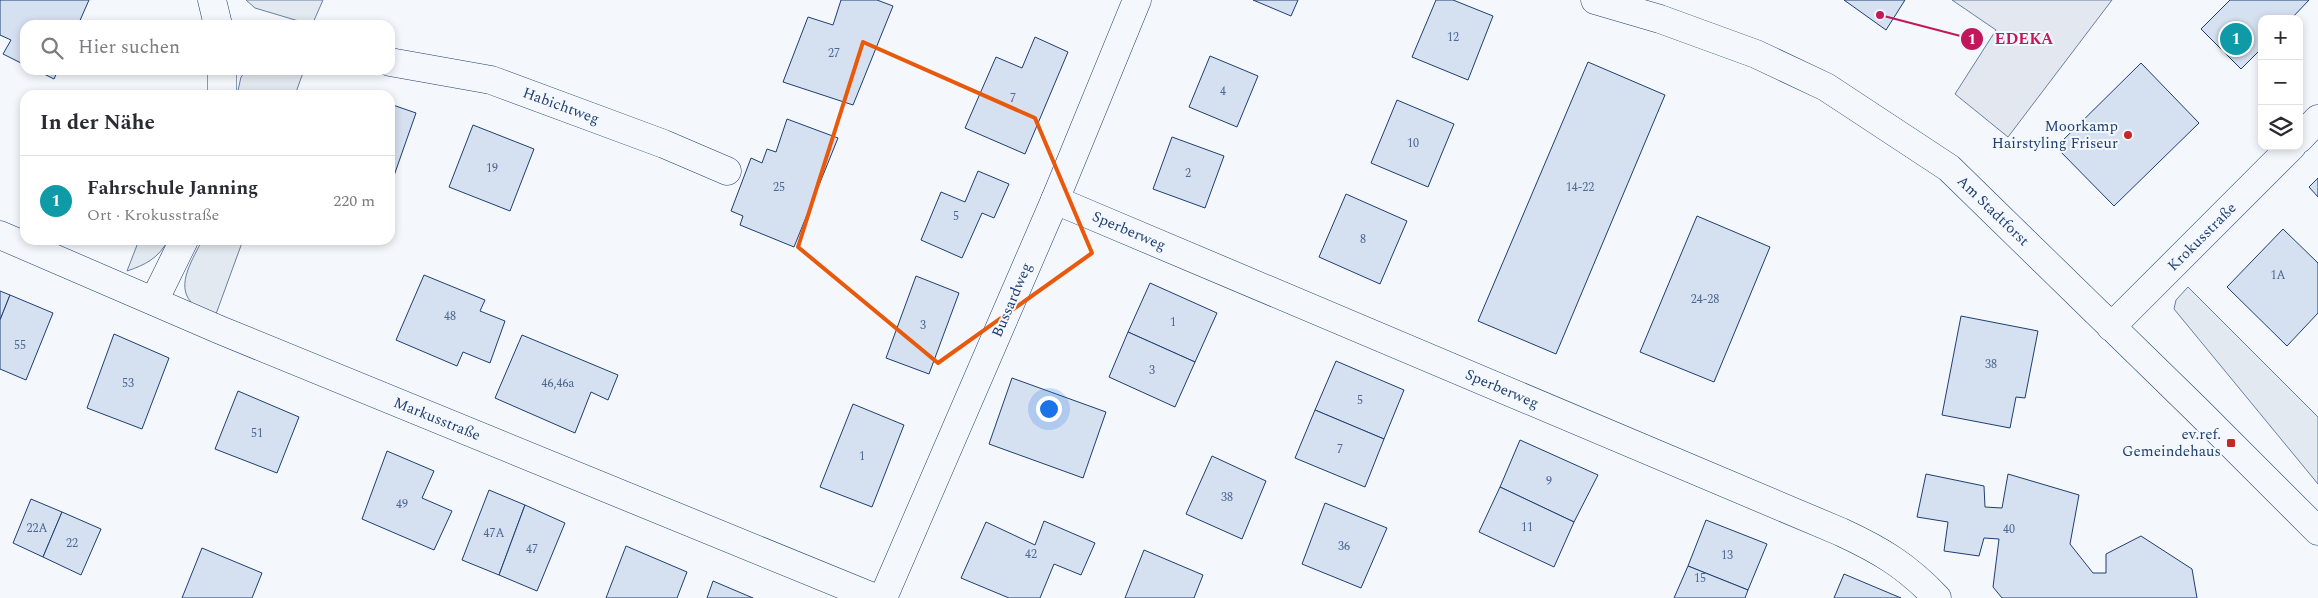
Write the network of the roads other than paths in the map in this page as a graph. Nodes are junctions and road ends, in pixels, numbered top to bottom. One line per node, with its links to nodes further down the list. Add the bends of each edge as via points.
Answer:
1 (212, 0): 4 (street)
2 (1137, 0): 12 (street, Bussardweg)
3 (1595, 0): 18 (street, Am Stadtforst, via 1660,19 1756,54 1826,87 1949,168)
4 (217, 20)
5 (395, 63): 11 (street, Habichtweg, via 492,80)
6 (222, 75): 7 (street)
7 (222, 90)
8 (2318, 120): 9 (street)
9 (2303, 135)
10 (2288, 150): 18 (street, Krokusstraße)
11 (727, 170)
12 (1055, 200): 21 (street, Bussardweg); 22 (street, Sperberweg, via 1841,532 1877,549 1916,576)
13 (0, 236): 14 (street, Markusstraße)
14 (20, 244)
15 (21, 245): 17 (street, Markusstraße)
16 (182, 245): 17 (street)
17 (154, 301): 20 (street, Markusstraße)
18 (2111, 327): 19 (street, Am Stadtforst)
19 (2318, 531)
20 (875, 598)
21 (883, 598)
22 (1937, 598)

